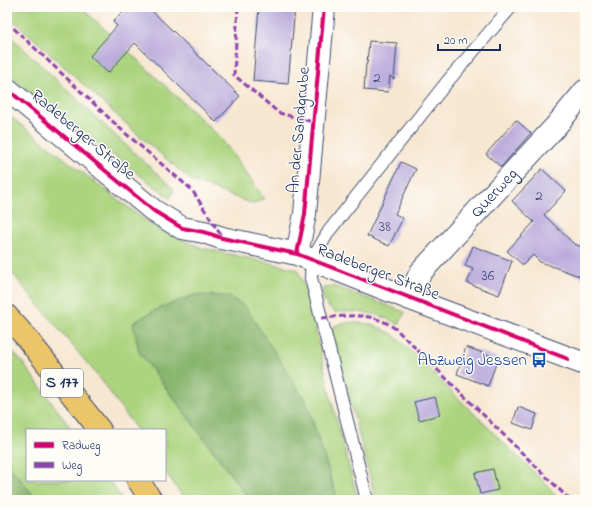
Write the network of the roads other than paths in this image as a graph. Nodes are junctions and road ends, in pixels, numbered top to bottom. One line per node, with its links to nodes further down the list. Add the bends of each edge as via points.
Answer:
1 (324, 7): 5 (street, An der Sandgrube, via 305,214)
2 (511, 7): 5 (lane, via 447,82 330,231)
3 (7, 89): 5 (street, Radeberger Straße, via 154,211 182,228)
4 (585, 91): 6 (street, Querweg, via 421,272)
5 (304, 257): 6 (street, Radeberger Straße); 12 (lane)
6 (408, 298): 8 (street, Radeberger Straße)
7 (7, 316): 9 (highway, S 177)
8 (585, 364)
9 (99, 429)
10 (139, 481): 11 (highway)
11 (151, 500)
12 (367, 500)

